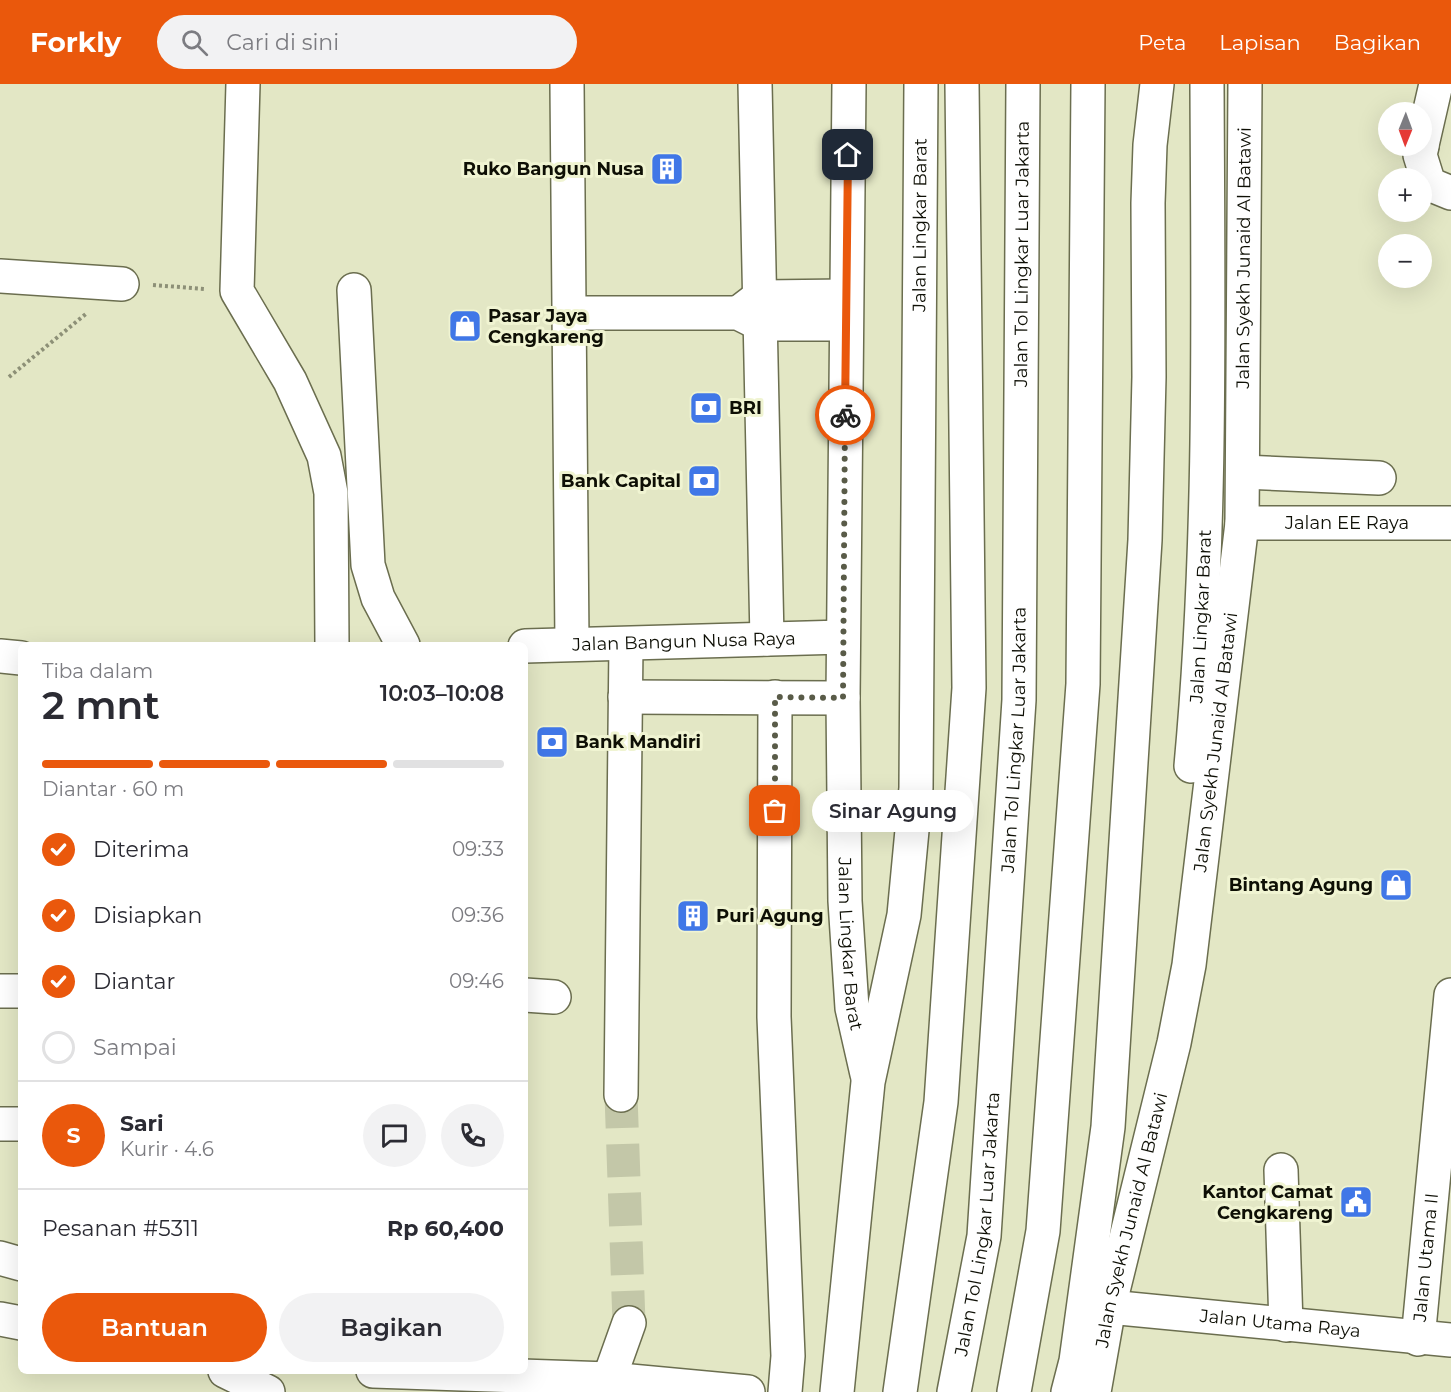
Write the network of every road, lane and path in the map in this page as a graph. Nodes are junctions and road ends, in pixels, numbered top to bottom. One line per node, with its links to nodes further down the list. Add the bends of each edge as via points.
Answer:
1 (243, 84): 19 (main road)
2 (567, 84): 22 (main road)
3 (755, 84): 21 (main road)
4 (849, 84): 20 (main road, Jalan Lingkar Barat)
5 (921, 84): 43 (main road, Jalan Lingkar Barat, via 916,789 904,915)
6 (962, 84): 68 (main road, via 969,688 941,1102)
7 (1023, 84): 69 (main road, Jalan Tol Lingkar Luar Jakarta, via 1019,700 984,1236)
8 (1088, 84): 70 (main road, via 1083,684 1043,1230)
9 (1157, 84): 71 (main road, via 1148,202 1145,540 1108,1127 1076,1361)
10 (1207, 84): 48 (main road, Jalan Lingkar Barat, via 1209,396 1203,597 1174,954)
11 (1245, 84): 24 (main road, Jalan Syekh Junaid Al Batawi)
12 (1436, 84): 13 (main road)
13 (1432, 102)
14 (1420, 156): 15 (main road, via 1429,184)
15 (1451, 193)
16 (0, 276): 17 (main road)
17 (122, 284): 19 (path); 23 (path)
18 (354, 290): 31 (main road, via 368,565 378,598)
19 (237, 291): 30 (main road, via 290,381 328,471)
20 (846, 310): 21 (main road); 28 (main road, Jalan Lingkar Barat)
21 (752, 311): 22 (main road); 29 (main road)
22 (570, 313): 32 (main road)
23 (9, 377)
24 (1243, 472): 25 (main road); 26 (main road, Jalan Syekh Junaid Al Batawi)
25 (1379, 478)
26 (1242, 523): 27 (main road, Jalan EE Raya); 48 (main road, Jalan Syekh Junaid Al Batawi, via 1189,965)
27 (1451, 523)
28 (843, 636): 29 (main road, Jalan Bangun Nusa Raya); 39 (main road, Jalan Lingkar Barat)
29 (767, 639): 33 (main road, Jalan Bangun Nusa Raya)
30 (332, 642)
31 (401, 642)
32 (572, 643): 33 (main road, Jalan Bangun Nusa Raya); 34 (main road, Jalan Bangun Nusa Raya)
33 (626, 644): 37 (main road)
34 (528, 645)
35 (0, 656): 36 (main road)
36 (18, 658)
37 (625, 697): 38 (main road); 44 (main road)
38 (775, 697): 39 (main road); 66 (main road, via 774,1017 788,1356)
39 (843, 698): 43 (main road, Jalan Lingkar Barat, via 845,901 852,1008)
40 (0, 991): 41 (main road)
41 (18, 991)
42 (1451, 995): 45 (main road, Jalan Utama II)
43 (868, 1082): 67 (main road, Jalan Lingkar Barat)
44 (621, 1095)
45 (1446, 1116): 57 (main road, Jalan Utama II)
46 (0, 1124): 47 (main road)
47 (18, 1124)
48 (1150, 1147): 52 (main road, Jalan Syekh Junaid Al Batawi)
49 (1281, 1170): 56 (main road)
50 (0, 1258): 51 (main road)
51 (18, 1263)
52 (1109, 1307): 56 (main road, Jalan Utama Raya); 72 (main road, Jalan Syekh Junaid Al Batawi)
53 (0, 1319): 54 (main road)
54 (18, 1322)
55 (629, 1323): 62 (main road)
56 (1286, 1325): 57 (main road, Jalan Utama Raya)
57 (1418, 1338): 58 (main road, Jalan Utama Raya)
58 (1451, 1340)
59 (231, 1374): 63 (main road)
60 (376, 1374): 64 (main road)
61 (418, 1374): 62 (main road)
62 (605, 1386): 65 (main road)
63 (268, 1392)
64 (407, 1392)
65 (748, 1392)
66 (785, 1392)
67 (837, 1392)
68 (900, 1392)
69 (954, 1392)
70 (1014, 1392)
71 (1068, 1392)
72 (1094, 1392)

